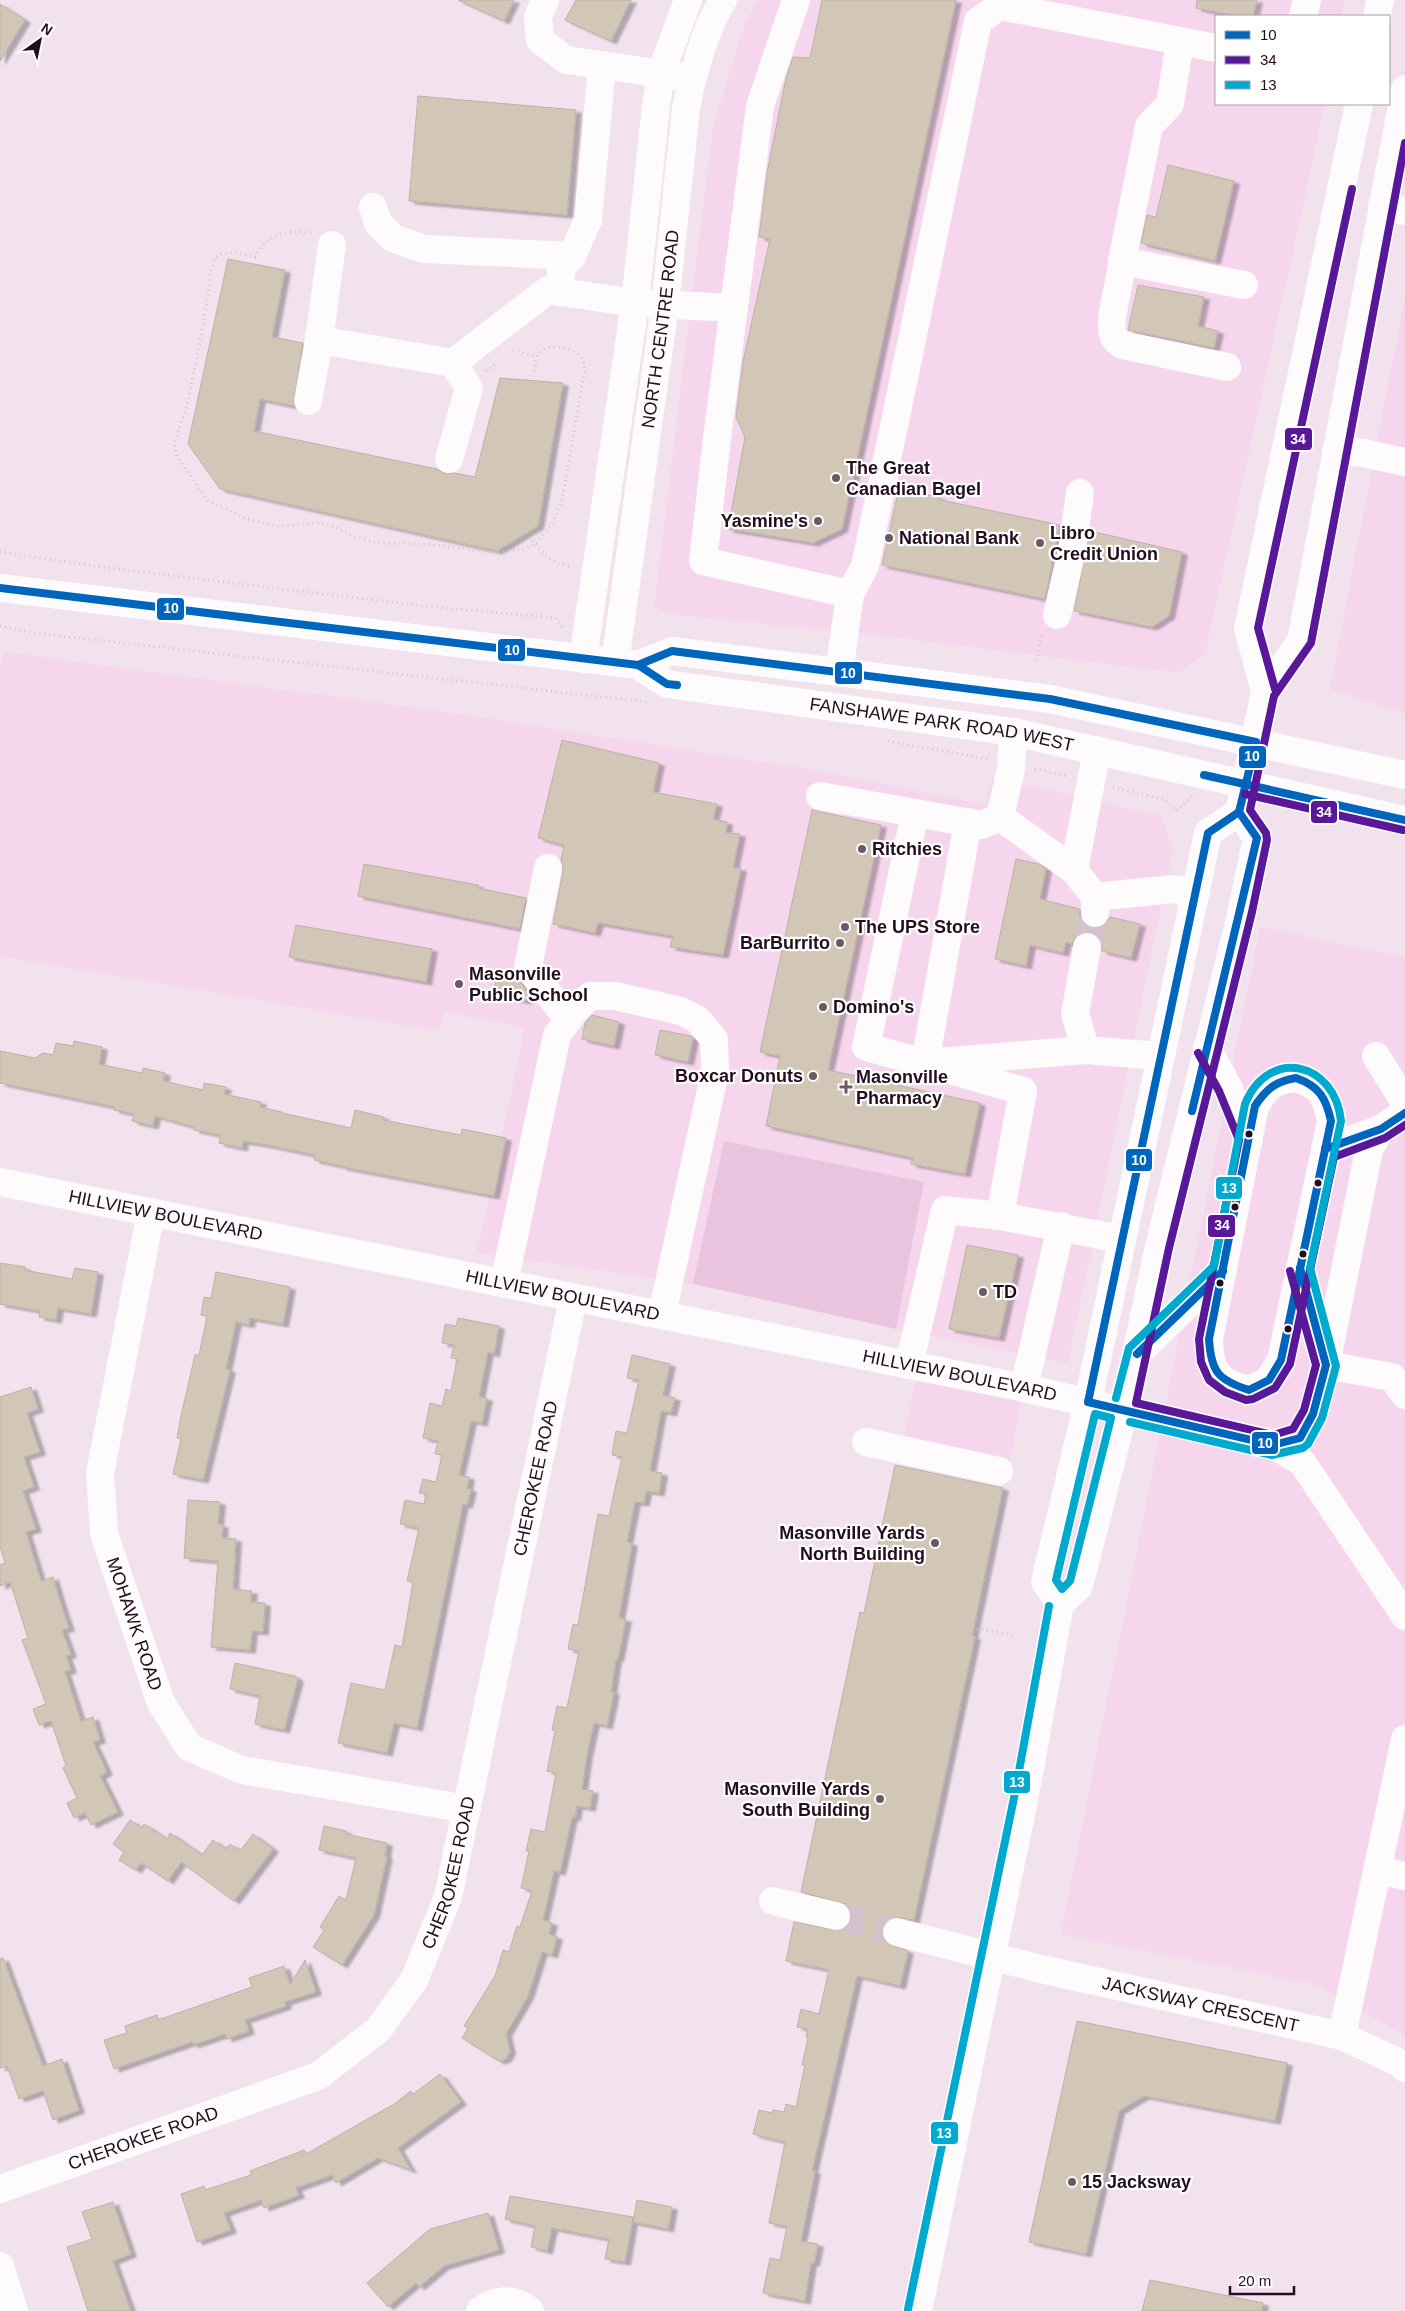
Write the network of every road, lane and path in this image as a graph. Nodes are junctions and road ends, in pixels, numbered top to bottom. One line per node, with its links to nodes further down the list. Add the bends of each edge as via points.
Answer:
1 (545, 0): 11 (main road, via 538,16 540,40 566,60)
2 (688, 0): 12 (main road, NORTH CENTRE ROAD)
3 (723, 0): 13 (main road, NORTH CENTRE ROAD)
4 (796, 0): 25 (main road, via 760,106)
5 (1307, 0): 7 (main road)
6 (1380, 0): 8 (main road)
7 (1303, 15)
8 (1377, 15)
9 (1180, 41): 10 (main road); 20 (main road, via 1170,104 1149,126); 44 (main road, via 1000,6 978,21 865,566)
10 (1215, 48)
11 (602, 65): 12 (main road); 19 (main road, via 588,220)
12 (661, 73): 13 (main road); 23 (main road, NORTH CENTRE ROAD)
13 (692, 79): 24 (main road, NORTH CENTRE ROAD, via 686,108)
14 (1405, 90): 17 (main road)
15 (1359, 105): 51 (main road, via 1248,628)
16 (372, 208): 19 (main road, via 378,223 393,238 424,249)
17 (1393, 209): 35 (main road)
18 (332, 245): 26 (main road); 40 (path, via 334,238 296,230 281,232 261,247 255,257 232,252 215,258 188,402 174,444 177,456 207,500 247,519 278,526 320,523 377,543 428,544 497,553 513,552)
19 (572, 256): 22 (main road, via 561,268)
20 (1122, 261): 21 (main road); 31 (main road, via 1111,327 1114,338 1122,345)
21 (1244, 285)
22 (560, 292): 23 (main road); 30 (main road, via 548,290)
23 (634, 303): 24 (main road); 47 (main road, NORTH CENTRE ROAD)
24 (665, 305): 25 (main road); 49 (main road, NORTH CENTRE ROAD)
25 (734, 308): 44 (main road, via 704,561)
26 (319, 340): 30 (main road); 34 (main road)
27 (506, 355): 28 (path, via 514,349)
28 (537, 357): 33 (path); 40 (path, via 542,350 563,348 582,358 585,369 562,500 552,524)
29 (500, 360): 32 (path)
30 (453, 363): 36 (main road, via 469,388)
31 (1227, 367)
32 (478, 373)
33 (534, 373)
34 (308, 400)
35 (1336, 450): 37 (main road); 51 (main road, via 1301,642)
36 (450, 459)
37 (1405, 462)
38 (1080, 493): 45 (main road, via 1072,550)
39 (527, 532): 40 (path)
40 (535, 544): 42 (path, via 553,561)
41 (0, 552): 47 (path, via 423,606 556,618)
42 (575, 566)
43 (0, 588): 47 (main road, FANSHAWE PARK ROAD WEST)
44 (850, 594): 50 (main road)
45 (1050, 621): 48 (path)
46 (0, 626): 52 (path, via 35,633)
47 (583, 659): 49 (main road, FANSHAWE PARK ROAD WEST)
48 (1037, 661)
49 (626, 664): 50 (main road, FANSHAWE PARK ROAD WEST, via 672,651); 53 (main road, FANSHAWE PARK ROAD WEST, via 667,684)
50 (838, 673): 55 (main road, FANSHAWE PARK ROAD WEST, via 1050,699)
51 (1265, 692): 55 (main road)
52 (657, 703)
53 (1014, 732): 56 (main road, FANSHAWE PARK ROAD WEST); 57 (main road)
54 (878, 740): 57 (path)
55 (1256, 742): 58 (main road, FANSHAWE PARK ROAD WEST); 60 (main road)
56 (1097, 750): 59 (main road); 60 (main road, FANSHAWE PARK ROAD WEST)
57 (1012, 763): 59 (path); 65 (main road)
58 (1405, 775)
59 (1091, 782): 61 (path, via 1166,800 1176,811); 69 (main road)
60 (1247, 784): 63 (main road); 66 (main road, FANSHAWE PARK ROAD WEST)
61 (1195, 794)
62 (820, 796): 64 (main road)
63 (1239, 812): 70 (main road, via 1208,834); 73 (main road, via 1257,838)
64 (915, 813): 67 (main road); 77 (main road, via 866,1046)
65 (1000, 817): 67 (main road, via 982,825); 69 (main road)
66 (1405, 820)
67 (968, 822): 77 (main road)
68 (548, 868): 72 (main road, via 528,967)
69 (1074, 870): 70 (main road, via 1095,905 1173,889)
70 (1196, 892): 75 (main road)
71 (1087, 947): 74 (main road, via 1074,1014)
72 (568, 1019): 90 (main road, via 557,1035); 92 (main road, via 590,996 615,996 681,1010 698,1020 714,1039 715,1072)
73 (1207, 1048): 81 (main road, via 1228,1087); 93 (main road, via 1159,1246)
74 (1086, 1050): 75 (main road); 77 (main road)
75 (1160, 1056): 87 (main road)
76 (1376, 1056): 78 (main road)
77 (925, 1063): 85 (main road, via 1023,1091)
78 (1405, 1103)
79 (1405, 1113): 80 (main road)
80 (1381, 1129): 82 (main road); 95 (main road, via 1369,1150)
81 (1248, 1139): 82 (main road, via 1255,1106 1265,1091 1279,1080 1296,1078 1313,1084 1327,1100 1331,1121); 89 (main road)
82 (1325, 1149): 88 (main road)
83 (0, 1182): 84 (main road, HILLVIEW BOULEVARD)
84 (151, 1213): 90 (main road, HILLVIEW BOULEVARD); 108 (main road, MOHAWK ROAD, via 100,1472 104,1534 161,1703 189,1747 242,1770)
85 (1000, 1216): 86 (main road); 94 (main road, via 945,1210)
86 (1060, 1226): 87 (main road); 96 (main road)
87 (1121, 1239): 98 (main road)
88 (1300, 1268): 89 (main road, via 1281,1360 1269,1380 1249,1390 1217,1376 1210,1359 1209,1339); 95 (main road)
89 (1222, 1271): 93 (main road)
90 (504, 1283): 91 (main road, HILLVIEW BOULEVARD)
91 (573, 1299): 92 (main road, HILLVIEW BOULEVARD); 108 (main road, CHEROKEE ROAD)
92 (662, 1314): 94 (main road, HILLVIEW BOULEVARD)
93 (1137, 1354): 99 (main road)
94 (909, 1365): 96 (main road, HILLVIEW BOULEVARD)
95 (1326, 1365): 97 (main road, via 1392,1377); 101 (main road, via 1313,1414 1300,1438)
96 (1024, 1388): 98 (main road, HILLVIEW BOULEVARD)
97 (1405, 1395)
98 (1088, 1402): 99 (main road, HILLVIEW BOULEVARD); 103 (main road, via 1046,1582)
99 (1124, 1411): 101 (main road, HILLVIEW BOULEVARD); 103 (main road, via 1079,1586)
100 (866, 1442): 102 (main road)
101 (1273, 1445): 105 (main road, via 1302,1462)
102 (998, 1470)
103 (1060, 1604): 114 (main road)
104 (869, 1608): 106 (path)
105 (1405, 1616)
106 (1016, 1636)
107 (1405, 1739): 109 (main road)
108 (467, 1809): 117 (main road, CHEROKEE ROAD, via 448,1897 414,1980 378,2030 318,2076)
109 (1377, 1870): 110 (main road); 115 (main road)
110 (1405, 1876)
111 (773, 1900): 112 (main road)
112 (836, 1916)
113 (897, 1932): 114 (main road, JACKSWAY CRESCENT)
114 (992, 1956): 115 (main road, JACKSWAY CRESCENT); 122 (main road)
115 (1342, 2036): 116 (main road, JACKSWAY CRESCENT)
116 (1405, 2068)
117 (0, 2189)
118 (0, 2266): 119 (main road)
119 (14, 2311)
120 (480, 2311): 121 (main road, via 502,2300 514,2302)
121 (530, 2311)
122 (918, 2311)

